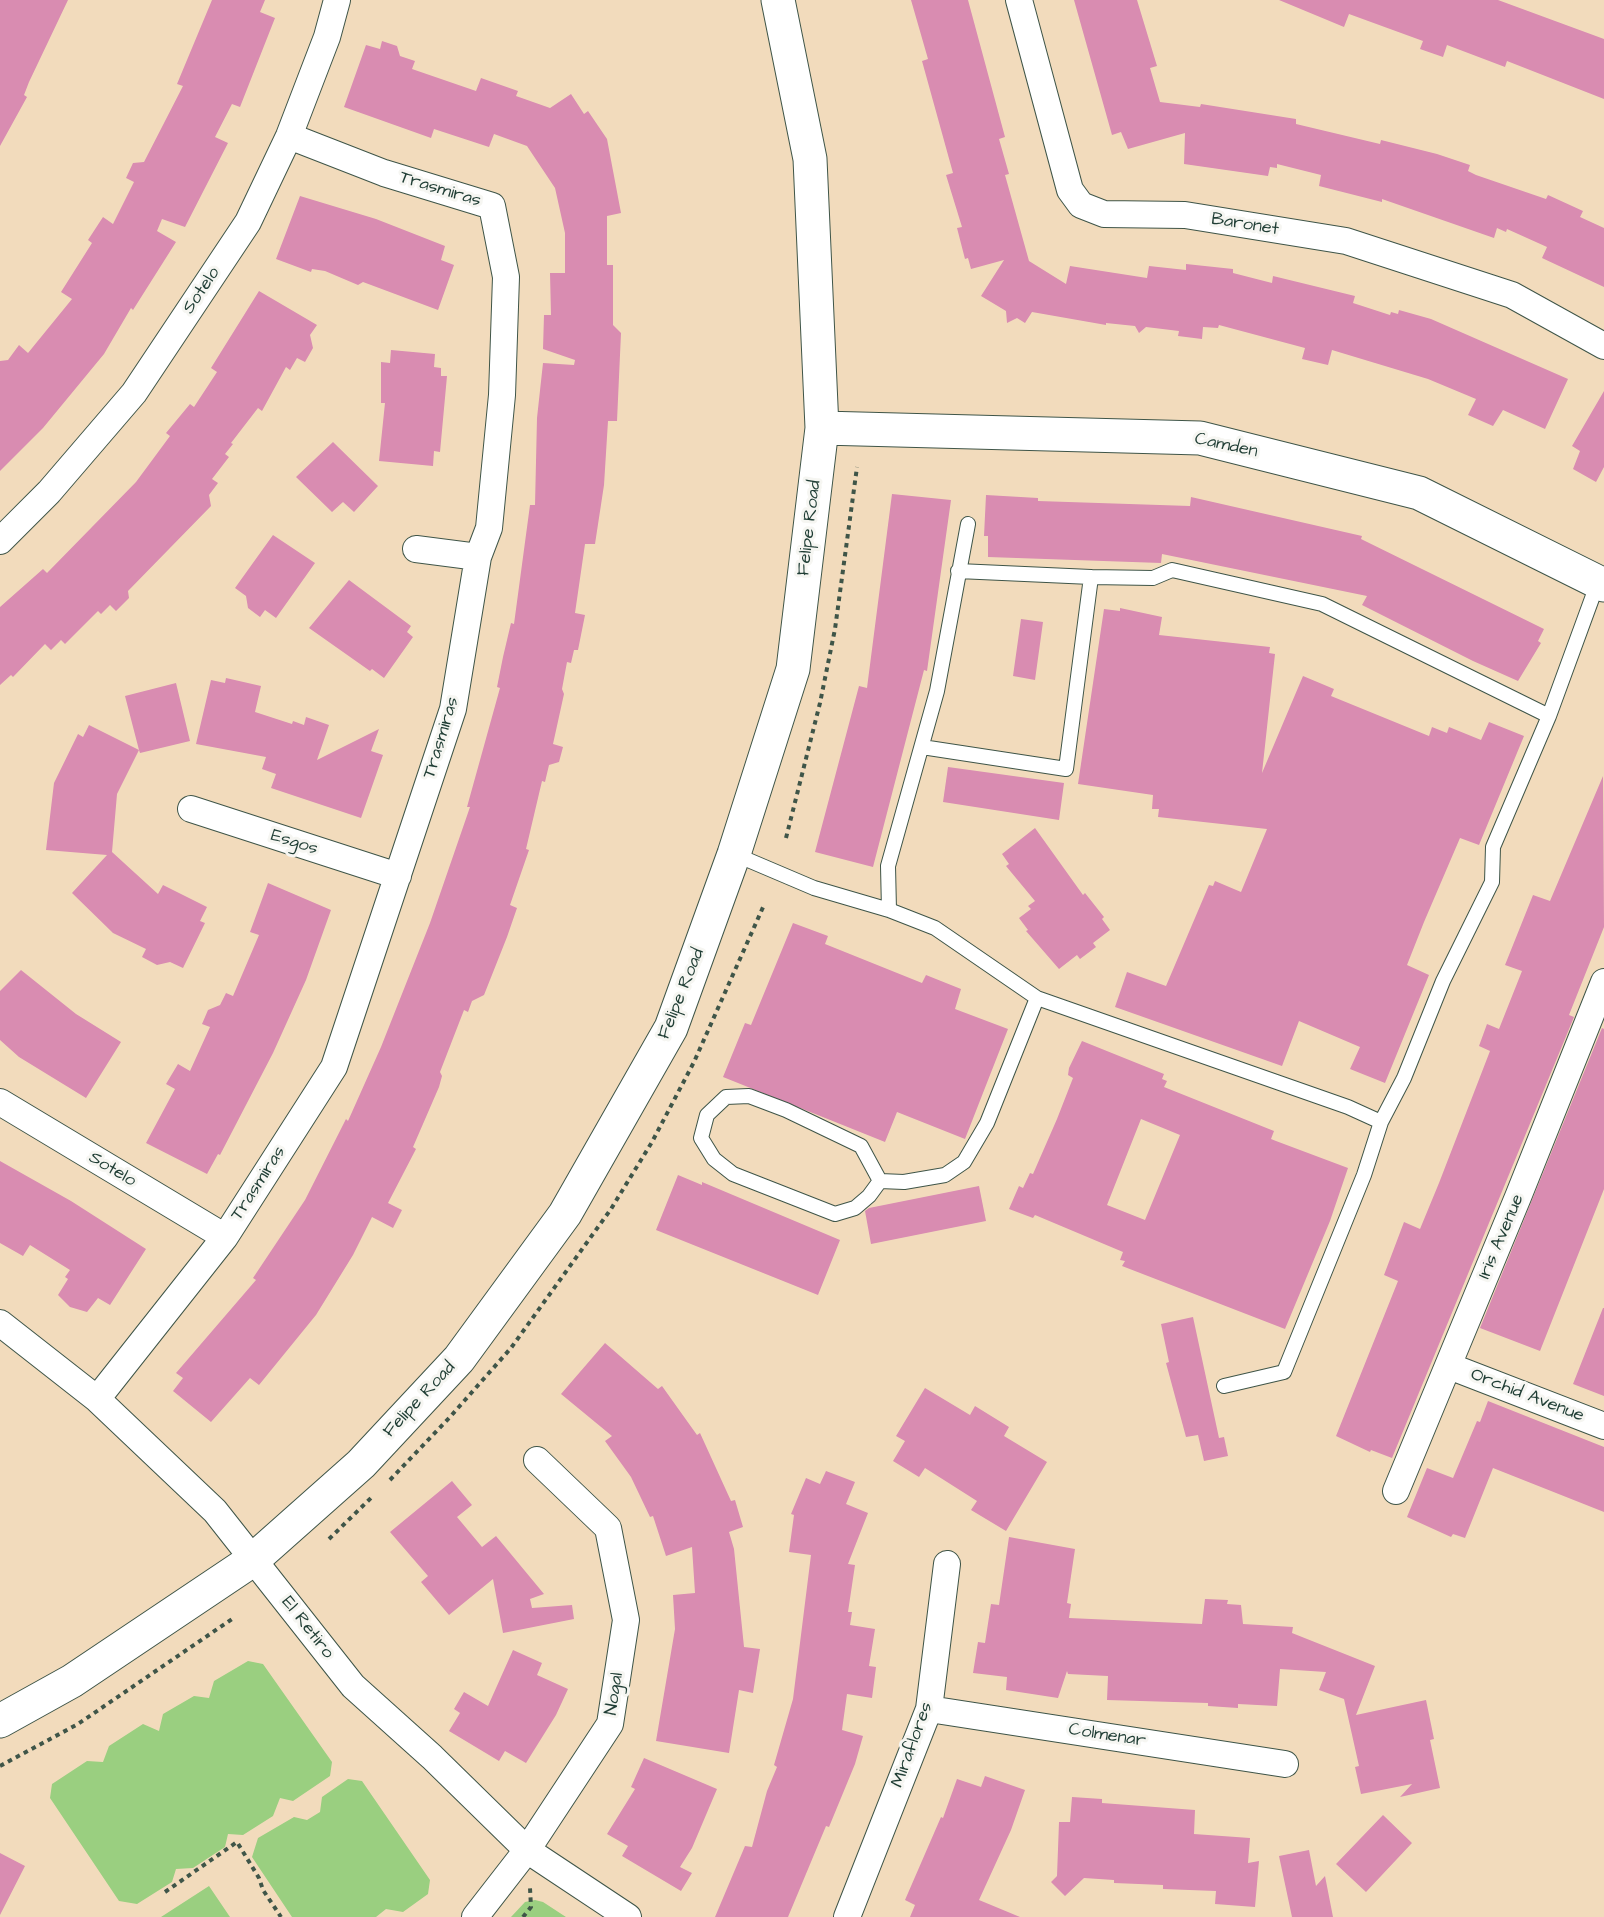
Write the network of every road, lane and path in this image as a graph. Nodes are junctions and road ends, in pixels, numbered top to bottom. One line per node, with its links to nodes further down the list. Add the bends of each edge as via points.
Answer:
1 (337, 0): 4 (street, Sotelo)
2 (778, 0): 6 (main road, Felipe Road, via 810,159)
3 (1019, 0): 5 (street, Baronet, via 1070,190 1081,205 1104,214 1185,215 1346,241 1512,295)
4 (289, 136): 8 (street, Sotelo, via 248,222 134,393 49,492); 10 (street, Trasmiras, via 384,173 492,206 506,277 502,395 489,528)
5 (1604, 345)
6 (822, 428): 13 (main road, Camden, via 1200,438 1419,493); 17 (main road, Felipe Road, via 793,669)
7 (968, 524): 11 (lane)
8 (0, 541)
9 (416, 549): 10 (street)
10 (478, 557): 18 (street, Trasmiras, via 453,709)
11 (958, 571): 12 (lane); 15 (lane, via 937,691)
12 (1091, 578): 14 (lane, via 1153,578 1173,570 1322,604); 15 (lane, via 1066,768)
13 (1601, 584): 14 (lane)
14 (1549, 716): 23 (lane, via 1493,847 1492,882)
15 (922, 747): 19 (lane, via 888,866)
16 (191, 809): 18 (street, Esgos)
17 (734, 854): 19 (lane, via 814,888); 33 (main road, Felipe Road, via 671,1028 565,1214 459,1359 361,1464)
18 (398, 876): 25 (street, Trasmiras, via 334,1067)
19 (889, 910): 21 (lane, via 935,928)
20 (1604, 982): 27 (street, Iris Avenue)
21 (1037, 998): 23 (lane); 24 (lane, via 987,1123 964,1162 945,1175 928,1180)
22 (0, 1102): 25 (street, Sotelo)
23 (1381, 1122): 28 (lane, via 1364,1175 1284,1372)
24 (880, 1181): 24 (lane, via 855,1208 835,1214 789,1198 733,1174 714,1159 701,1138 707,1115 726,1097 749,1096 786,1110 861,1146)
25 (225, 1237): 29 (street, Trasmiras)
26 (0, 1323): 29 (street, El Retiro)
27 (1449, 1366): 30 (street, Orchid Avenue); 32 (street, Iris Avenue)
28 (1224, 1386)
29 (97, 1399): 33 (street, El Retiro, via 215,1511)
30 (1604, 1426)
31 (537, 1460): 40 (street, Nogal, via 608,1528 626,1620 610,1724)
32 (1396, 1491)
33 (254, 1559): 37 (main road, Felipe Road, via 72,1681); 40 (street, El Retiro, via 353,1686)
34 (947, 1564): 36 (street, Miraflores)
35 (235, 1617): 39 (path, via 78,1724)
36 (929, 1709): 38 (street, Colmenar); 45 (street, Miraflores)
37 (0, 1721)
38 (1285, 1764)
39 (0, 1766)
40 (527, 1850): 43 (street, Nogal); 44 (street, El Retiro)
41 (165, 1892): 42 (path, via 237,1842)
42 (281, 1917)
43 (475, 1917)
44 (628, 1917)
45 (847, 1917)

